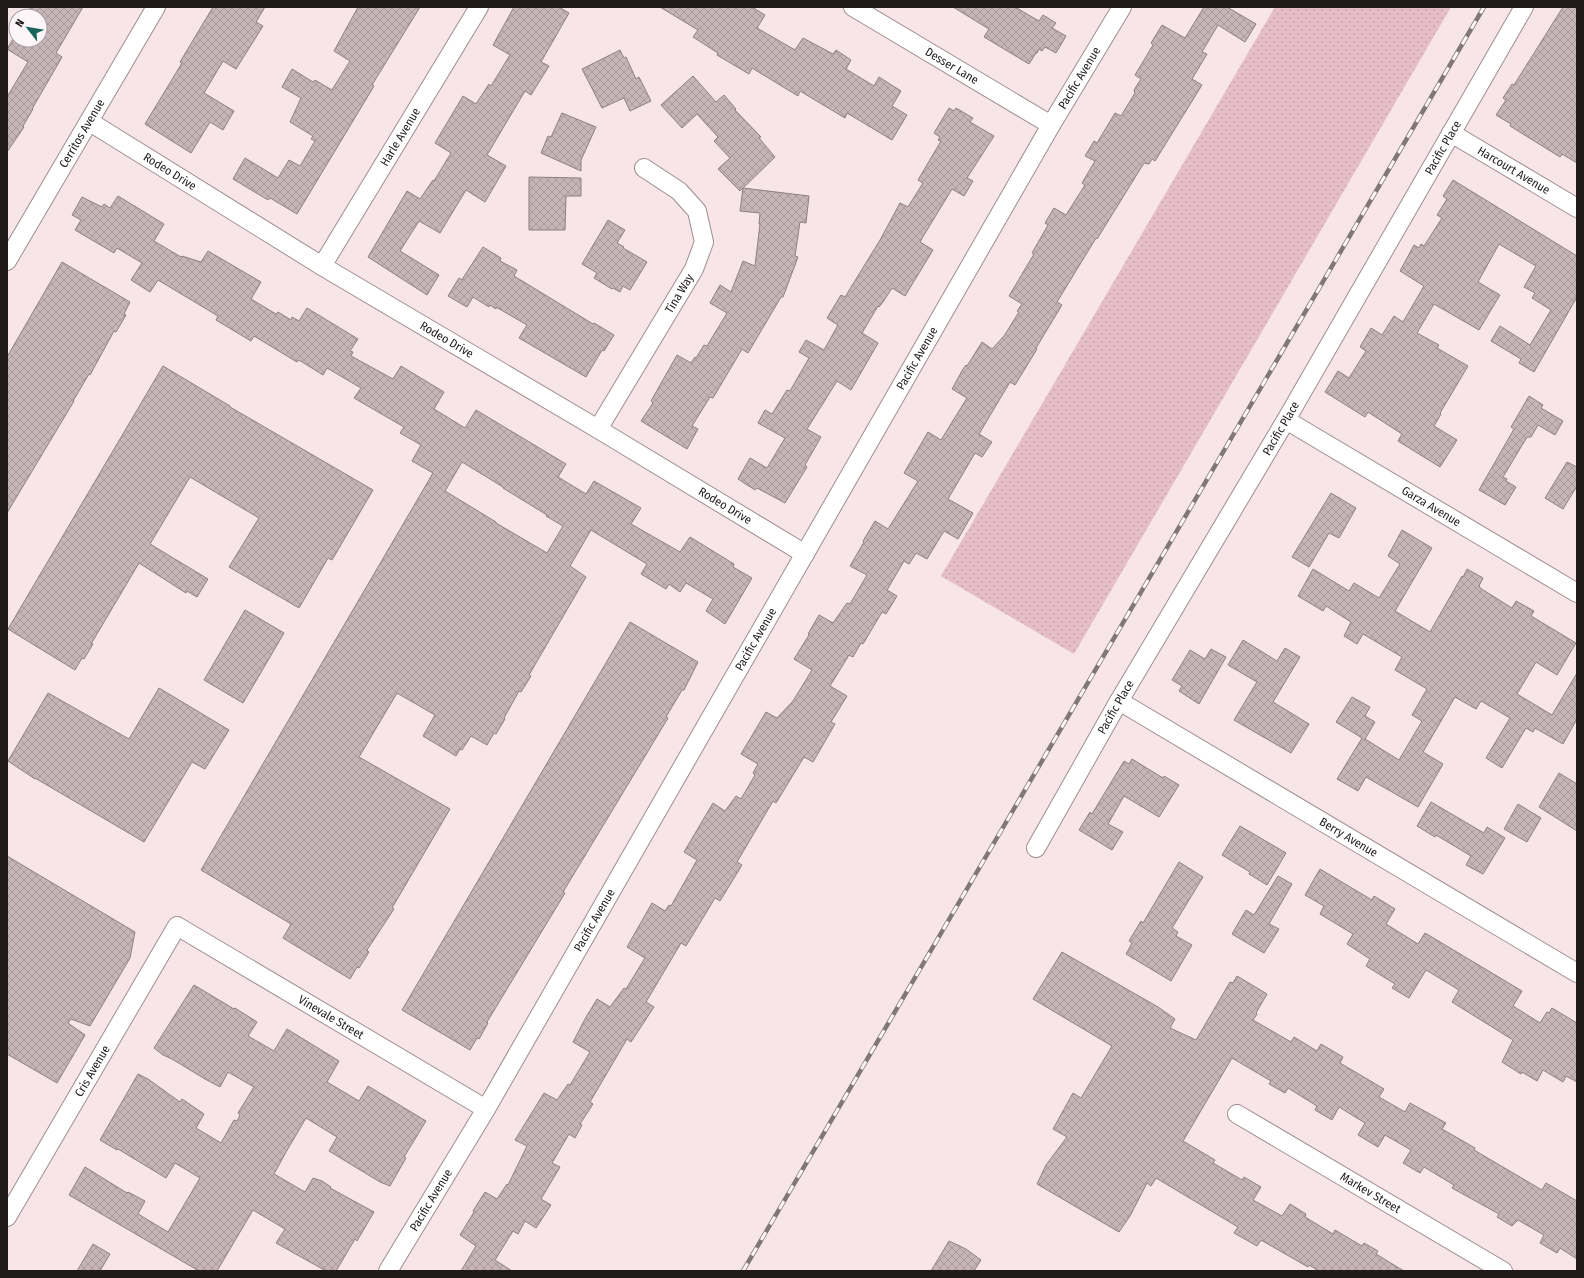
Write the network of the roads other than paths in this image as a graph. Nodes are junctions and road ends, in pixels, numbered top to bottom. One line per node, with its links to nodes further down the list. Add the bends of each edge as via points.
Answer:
1 (156, 7): 6 (street, Cerritos Avenue)
2 (479, 7): 12 (street, Harle Avenue)
3 (853, 7): 7 (street, Desser Lane)
4 (1122, 7): 7 (street, Pacific Avenue)
5 (1524, 7): 8 (street, Pacific Place)
6 (90, 122): 11 (street, Cerritos Avenue); 12 (street, Rodeo Drive)
7 (1051, 126): 15 (street, Pacific Avenue)
8 (1451, 133): 10 (street, Harcourt Avenue); 13 (street, Pacific Place)
9 (644, 168): 14 (street, Tina Way, via 679,191 697,211 704,242 694,269)
10 (1577, 208)
11 (7, 261)
12 (322, 266): 14 (street, Rodeo Drive)
13 (1286, 420): 16 (street, Garza Avenue); 17 (street, Pacific Place)
14 (598, 428): 15 (street, Rodeo Drive)
15 (805, 554): 21 (street, Pacific Avenue)
16 (1577, 593)
17 (1119, 701): 18 (street, Pacific Place); 20 (street, Berry Avenue)
18 (1036, 848)
19 (177, 926): 21 (street, Vinevale Street); 23 (street, Cris Avenue)
20 (1577, 973)
21 (486, 1109): 24 (street, Pacific Avenue)
22 (1237, 1114): 25 (street, Markev Street)
23 (7, 1217)
24 (388, 1271)
25 (1504, 1271)

